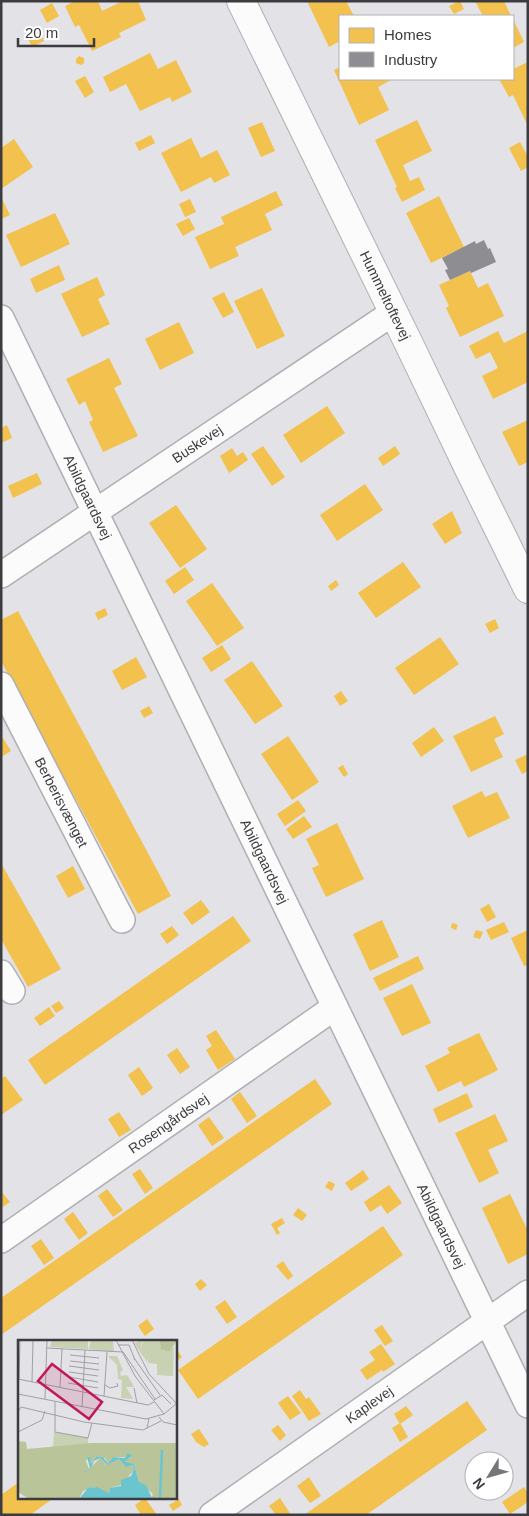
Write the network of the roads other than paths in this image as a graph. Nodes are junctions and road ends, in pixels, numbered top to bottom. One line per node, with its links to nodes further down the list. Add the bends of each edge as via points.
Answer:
1 (241, 1): 2 (street, Hummeltoftevej)
2 (394, 312): 4 (street, Buskevej); 6 (street, Hummeltoftevej)
3 (1, 318): 4 (street, Abildgaardsvej)
4 (94, 512): 5 (street, Buskevej); 9 (street, Abildgaardsvej)
5 (1, 575)
6 (528, 589)
7 (1, 685): 8 (street, Berberisvænget)
8 (122, 920)
9 (335, 1008): 10 (street, Rosengårdsvej); 12 (street, Abildgaardsvej)
10 (1, 1240)
11 (528, 1294): 12 (street, Kaplevej)
12 (488, 1321): 13 (street, Abildgaardsvej); 14 (street, Kaplevej)
13 (528, 1405)
14 (212, 1515)

